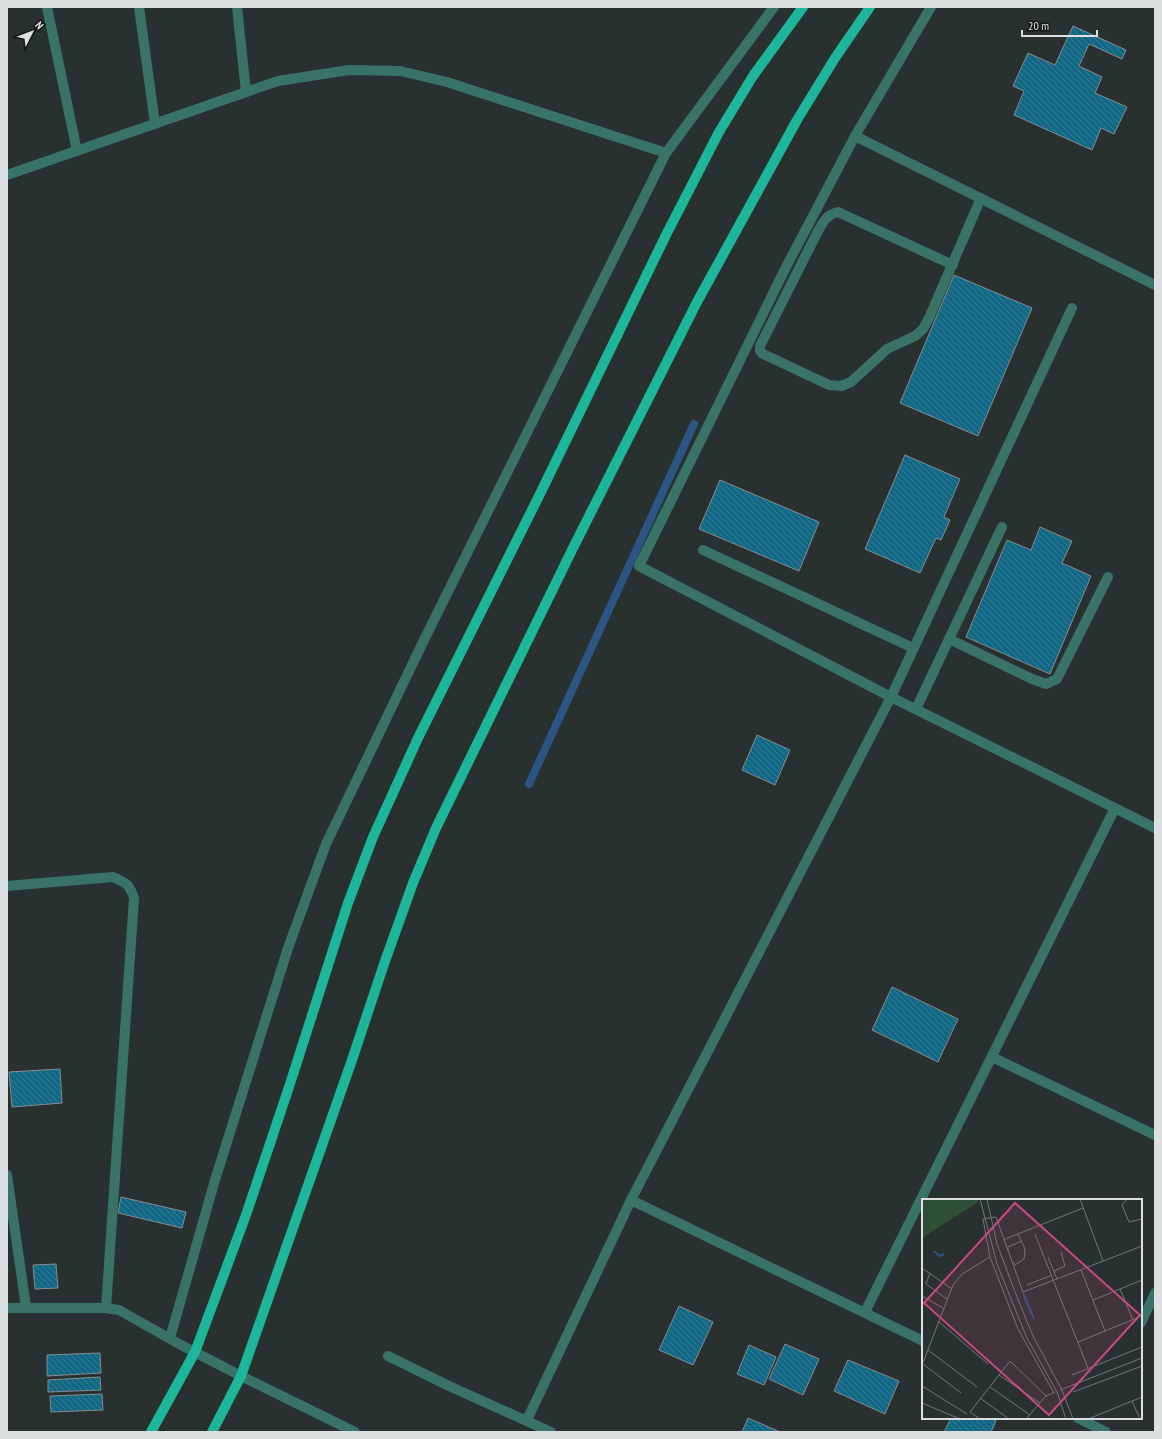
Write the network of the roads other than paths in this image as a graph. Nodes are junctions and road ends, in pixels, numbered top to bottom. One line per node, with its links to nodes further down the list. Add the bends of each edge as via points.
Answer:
1 (47, 7): 11 (street)
2 (139, 7): 9 (street)
3 (237, 7): 8 (street)
4 (774, 7): 12 (street)
5 (803, 7): 40 (main road, via 753,76 719,132 418,738 348,903 246,1215)
6 (870, 7): 42 (main road, via 797,120 697,302 436,828 413,883)
7 (931, 7): 10 (street)
8 (246, 92): 9 (street); 12 (street, via 278,81 349,70 400,71 447,82)
9 (155, 124): 11 (street)
10 (855, 136): 14 (street); 23 (street, via 785,269 639,566)
11 (77, 151): 13 (street)
12 (666, 153): 38 (street, via 423,642 326,844 271,1000 215,1180)
13 (7, 175)
14 (981, 198): 15 (street); 16 (street)
15 (953, 265): 15 (street, via 923,330 887,350 851,382 841,386 829,386 760,351 760,346 818,231 831,214 838,212)
16 (1155, 285)
17 (1072, 308): 22 (street)
18 (1002, 526): 21 (street)
19 (703, 550): 22 (street)
20 (1108, 577): 21 (street, via 1056,679 1046,684 1032,680)
21 (949, 639): 24 (street)
22 (913, 648): 23 (street)
23 (891, 697): 24 (street); 31 (street)
24 (916, 709): 25 (street)
25 (1115, 808): 26 (street); 28 (street)
26 (1155, 828)
27 (7, 886): 35 (street, via 113,877 131,887 134,898)
28 (992, 1057): 29 (street); 36 (street)
29 (1155, 1135)
30 (7, 1175): 33 (street)
31 (631, 1200): 36 (street); 44 (street)
32 (1155, 1293): 37 (street)
33 (26, 1307): 34 (street); 35 (street)
34 (7, 1308)
35 (106, 1308): 38 (street, via 119,1310)
36 (865, 1312): 39 (street)
37 (1142, 1321)
38 (170, 1338): 40 (street)
39 (922, 1340)
40 (195, 1352): 42 (street); 46 (main road)
41 (388, 1356): 44 (street)
42 (241, 1376): 47 (main road); 48 (street)
43 (1082, 1419): 45 (street)
44 (527, 1420): 49 (street)
45 (1094, 1422): 50 (street)
46 (151, 1432)
47 (212, 1432)
48 (355, 1432)
49 (551, 1432)
50 (1106, 1432)

